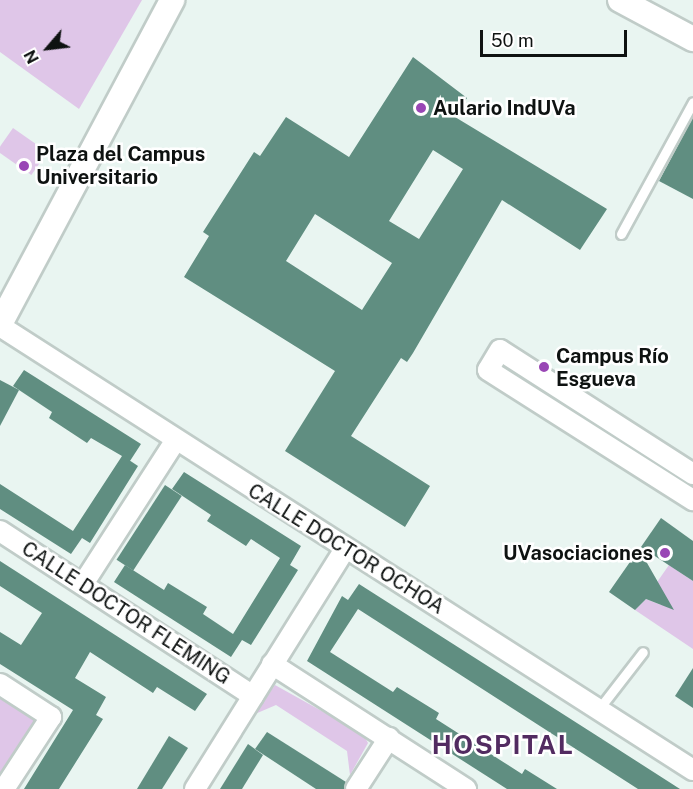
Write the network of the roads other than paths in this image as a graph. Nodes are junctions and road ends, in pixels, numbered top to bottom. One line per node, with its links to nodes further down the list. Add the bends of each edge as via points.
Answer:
1 (172, 0): 6 (street)
2 (620, 0): 3 (street)
3 (693, 39)
4 (693, 102): 5 (lane)
5 (621, 234)
6 (0, 325): 7 (street, CALLE DOCTOR OCHOA)
7 (176, 441): 11 (street, CALLE DOCTOR OCHOA); 12 (street)
8 (693, 474): 9 (street, via 500,350 488,370)
9 (693, 500)
10 (0, 531): 12 (street, CALLE DOCTOR FLEMING)
11 (345, 549): 14 (street); 17 (street, CALLE DOCTOR OCHOA)
12 (83, 584): 16 (street, CALLE DOCTOR FLEMING)
13 (643, 652): 17 (lane)
14 (273, 664): 16 (street); 18 (street)
15 (0, 684): 20 (street, via 51,717)
16 (253, 696): 21 (street)
17 (598, 710): 19 (street, CALLE DOCTOR OCHOA)
18 (389, 738): 22 (street); 23 (street)
19 (693, 770)
20 (4, 789)
21 (195, 789)
22 (356, 789)
23 (466, 789)

